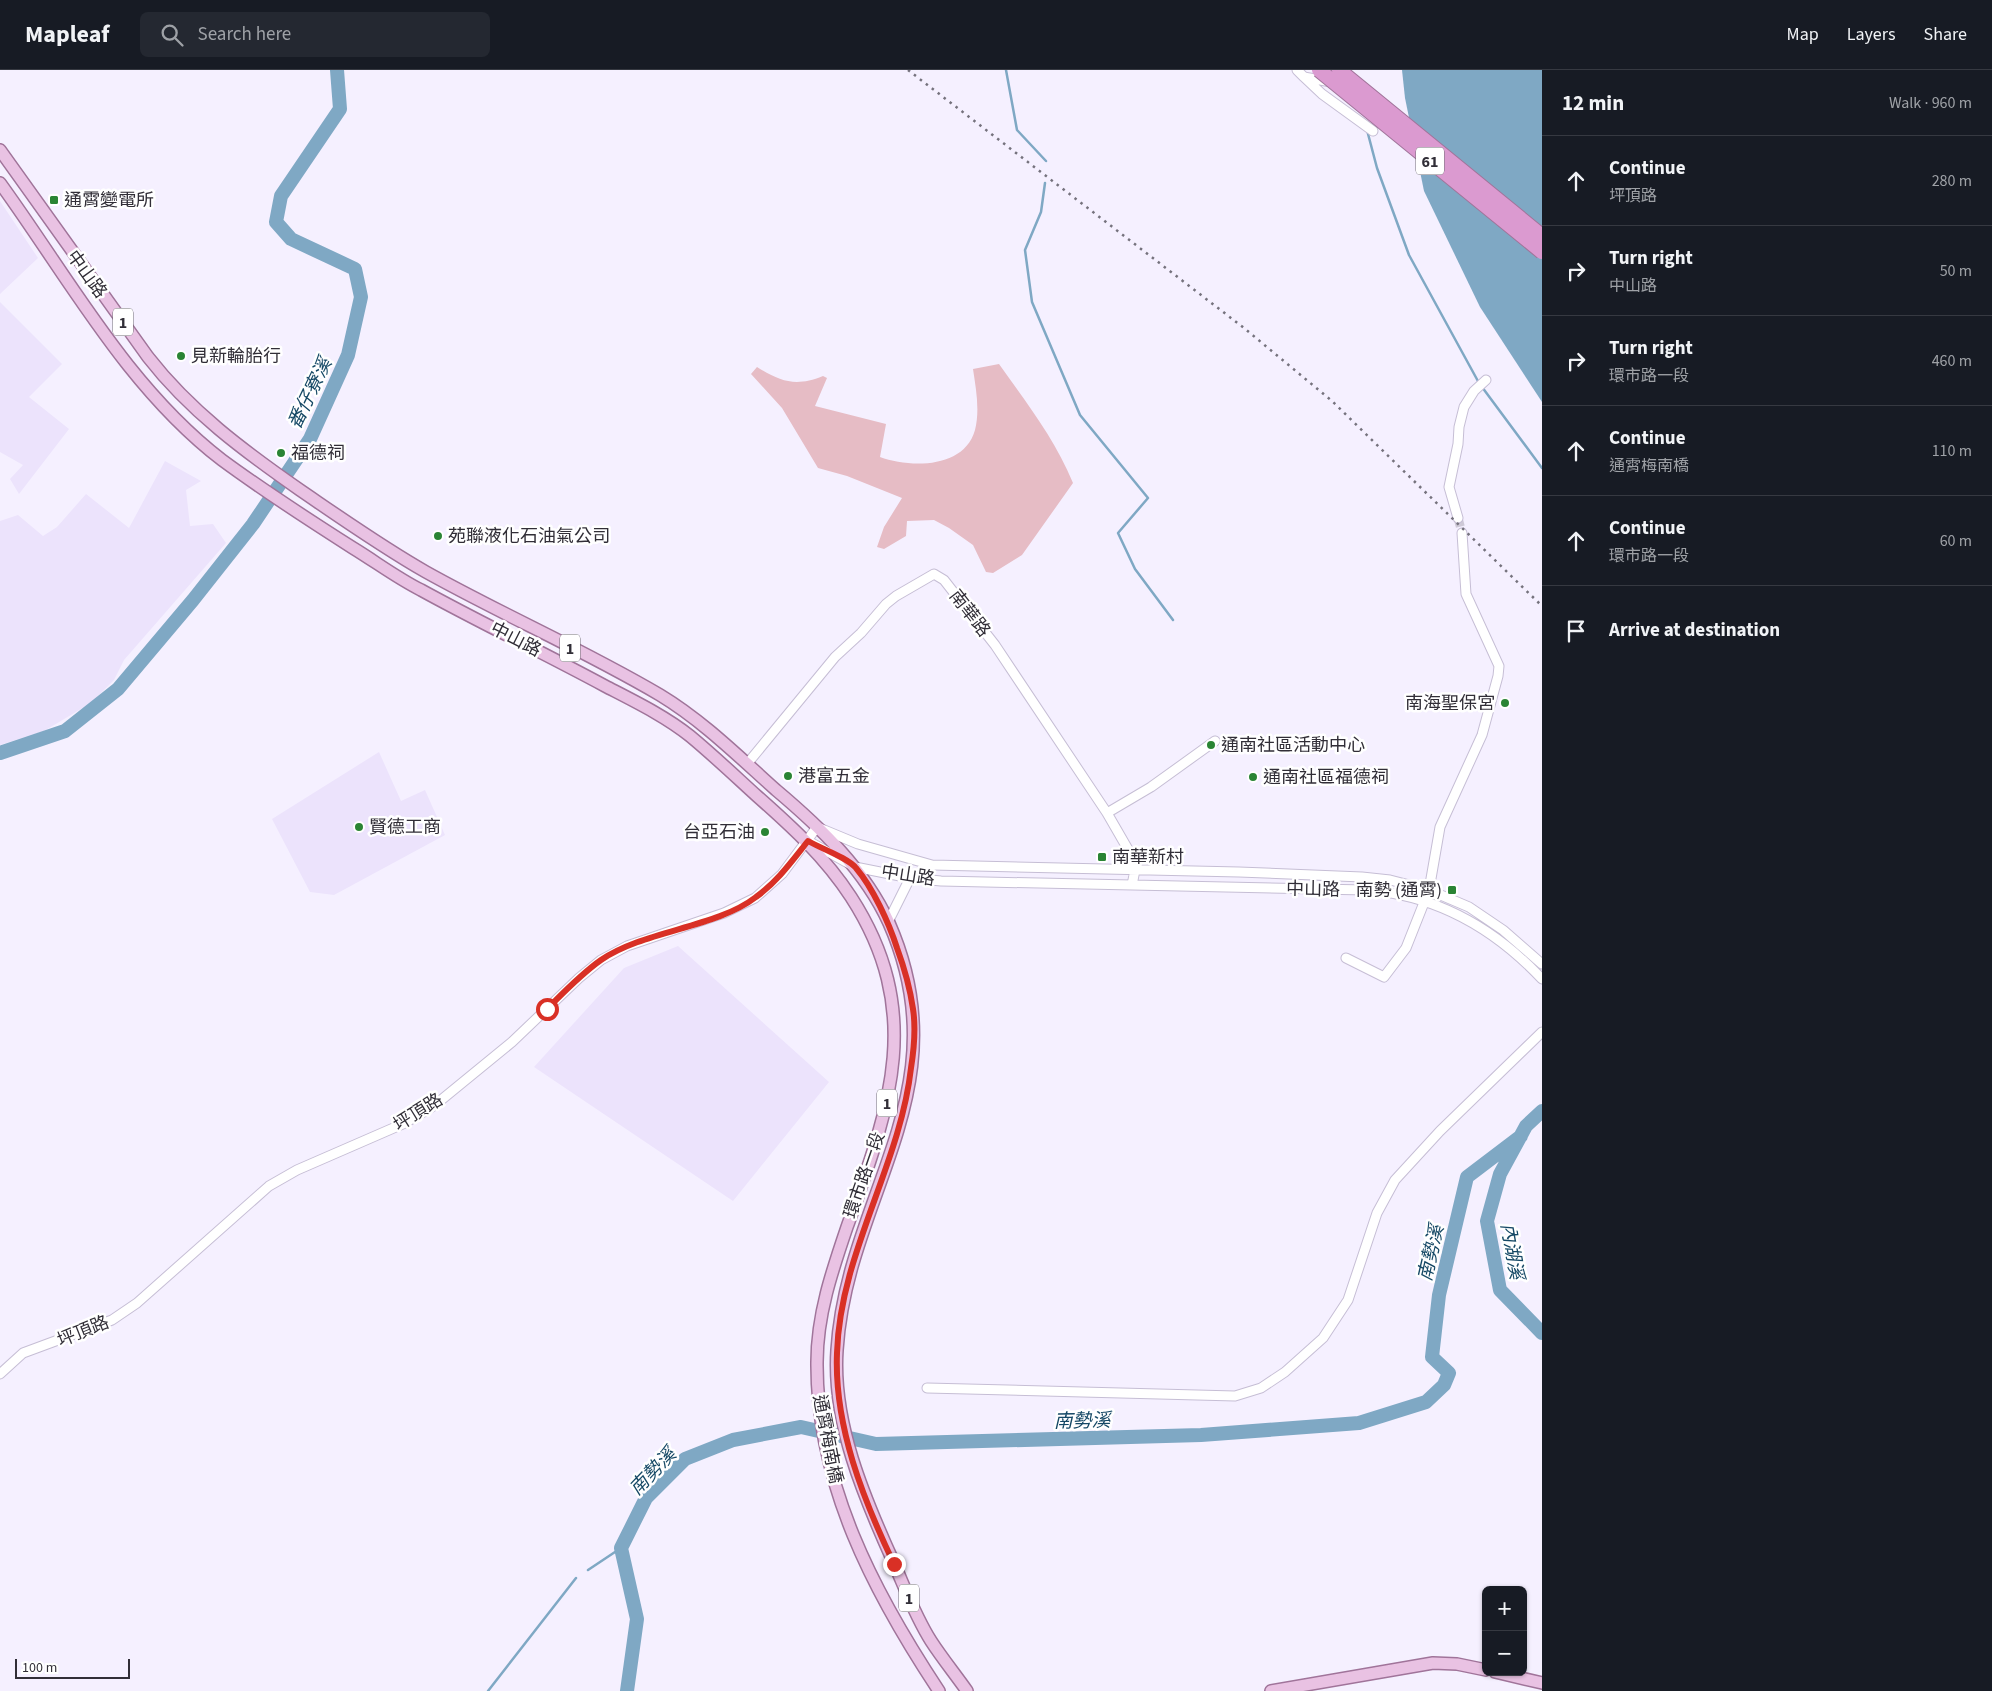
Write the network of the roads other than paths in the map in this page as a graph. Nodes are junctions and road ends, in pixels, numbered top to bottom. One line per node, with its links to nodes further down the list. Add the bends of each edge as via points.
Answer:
1 (1297, 70): 4 (street)
2 (1319, 70): 10 (highway, 61, bridge)
3 (1339, 70): 9 (highway, 61, bridge)
4 (1304, 77): 5 (street, via 1344,85); 6 (street)
5 (1364, 83)
6 (1373, 131)
7 (2, 156): 15 (main road, 中山路 / 1, via 166,380 207,420 342,520 426,571 661,696 698,721)
8 (0, 183): 18 (main road, 中山路 / 1, via 105,334 186,430 261,487 418,589 531,646 689,734)
9 (1542, 236)
10 (1542, 252)
11 (1486, 380): 12 (street, via 1474,391 1464,408 1459,427 1449,487)
12 (1458, 518)
13 (1462, 533): 23 (street, via 1466,594 1499,666 1482,734 1440,827)
14 (1215, 741): 16 (street, via 1151,787)
15 (747, 764): 16 (street, 南華路, via 835,657 886,604 934,574 944,580 995,645); 17 (main road, 中山路 / 1)
16 (1107, 813): 20 (street, 南華路, via 1133,858)
17 (817, 827): 18 (street, 坪頂路); 19 (main road, 環市路一段 / 1); 20 (street, 中山路, via 858,844 932,865)
18 (808, 841): 19 (street, 中山路); 30 (street, 坪頂路, via 782,874 755,898 724,913 628,946 601,960 512,1042 435,1104 406,1123 296,1170 269,1186 124,1312 112,1320 23,1353); 32 (main road, 環市路一段 / 1, via 851,897 877,945 892,1002 895,1035 889,1094 875,1148 830,1273 816,1360)
19 (855, 867): 21 (street, 中山路); 25 (main road, 環市路一段 / 1)
20 (1135, 870): 22 (street); 23 (street, 中山路, via 1362,877)
21 (910, 878): 22 (street, 中山路); 25 (street)
22 (1132, 885): 24 (street, 中山路, via 1366,890 1404,894)
23 (1429, 890): 24 (street); 27 (street, 中山路, via 1469,907 1503,930)
24 (1424, 900): 26 (street, via 1406,948 1384,976); 28 (street, 中山路, via 1460,914 1524,960)
25 (888, 922): 31 (main road, 環市路一段 / 1, via 903,964 913,1009 912,1063 903,1117 850,1272 836,1352)
26 (1346, 958)
27 (1542, 964)
28 (1542, 979)
29 (1542, 1032): 33 (street, via 1395,1180 1377,1213 1357,1278 1333,1327 1285,1372 1261,1388 1235,1396)
30 (0, 1374)
31 (838, 1375): 38 (main road, 通霄梅南橋 / 1, via 850,1452 865,1497 910,1601 930,1639)
32 (818, 1379): 37 (main road, 通霄梅南橋 / 1, via 826,1447 840,1498 866,1565)
33 (927, 1388)
34 (1482, 1669): 39 (main road, via 1433,1663)
35 (1512, 1676): 36 (main road)
36 (1542, 1683)
37 (939, 1691)
38 (967, 1691)
39 (1271, 1691)

